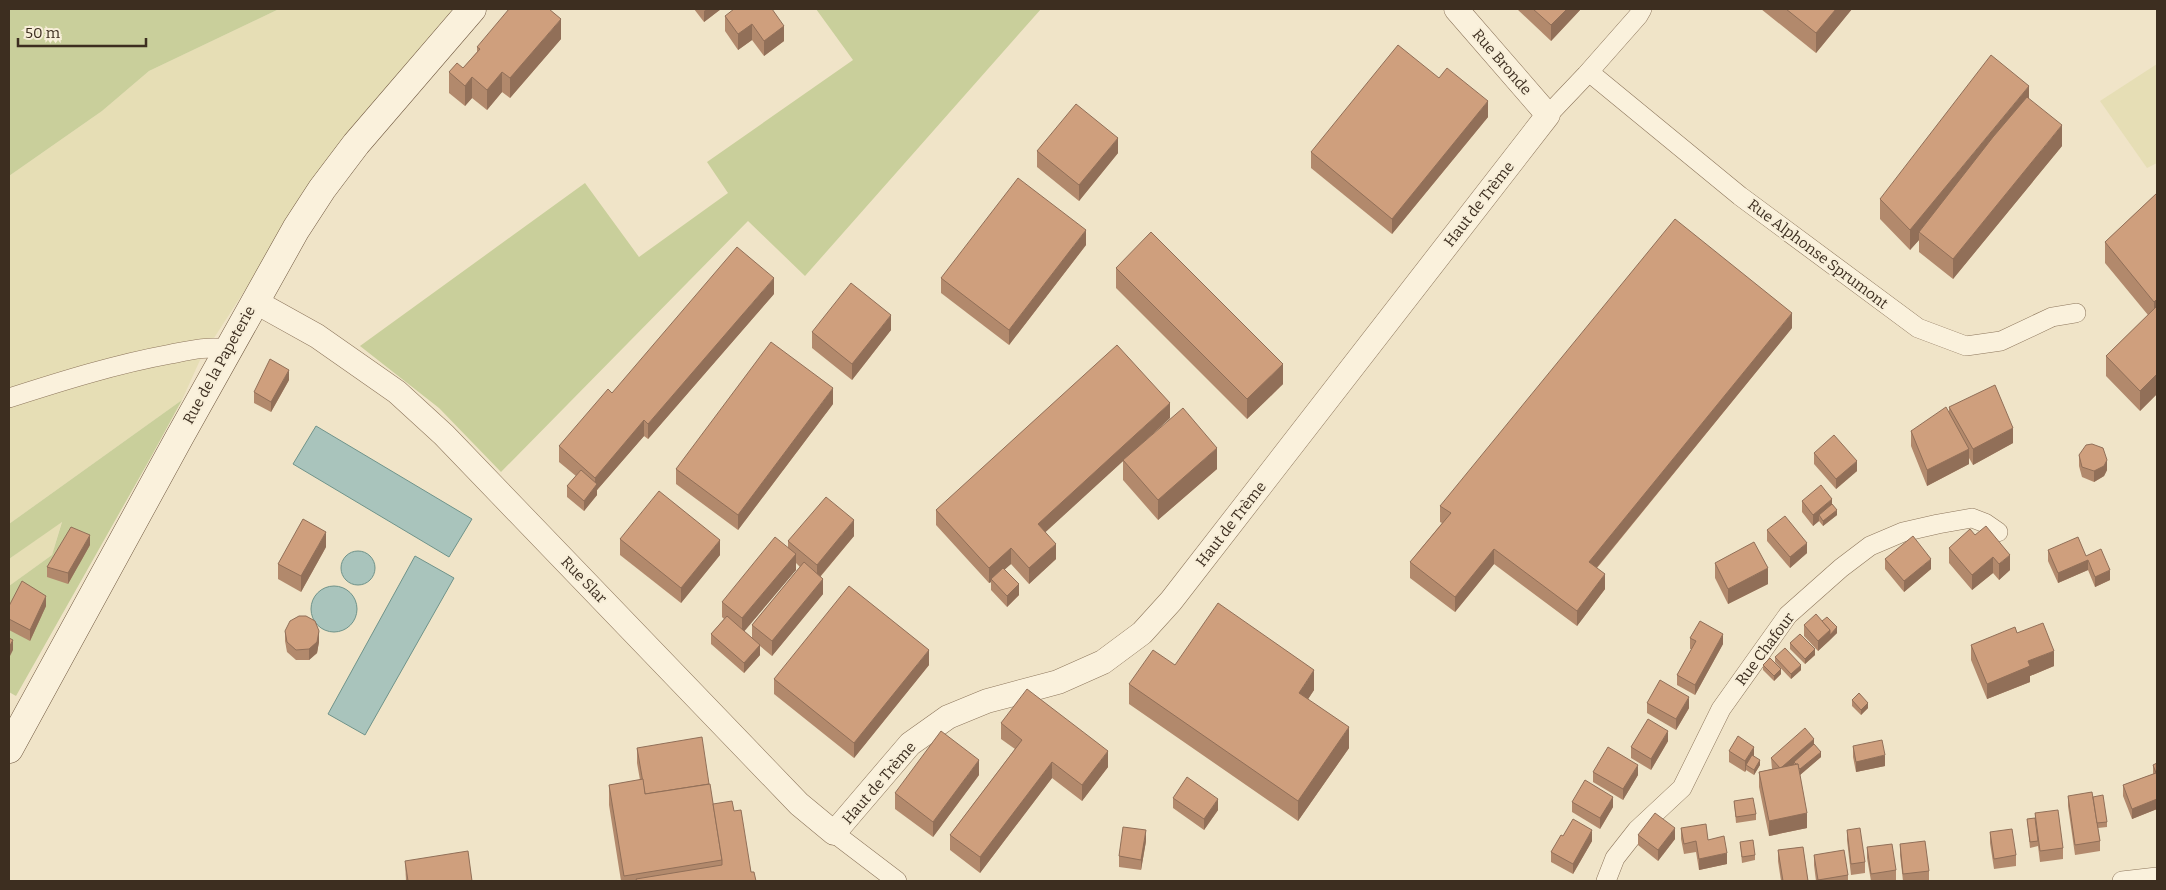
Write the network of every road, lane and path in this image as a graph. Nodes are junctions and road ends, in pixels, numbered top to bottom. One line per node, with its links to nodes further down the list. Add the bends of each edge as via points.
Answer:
1 (472, 9): 6 (main road, Rue de la Papeterie, via 356,144 322,189)
2 (1456, 9): 5 (street, Rue Bronde)
3 (1642, 9): 4 (street)
4 (1589, 72): 5 (street); 7 (street, Rue Alphonse Sprumont, via 1740,196 1918,328 1966,346 2001,341 2052,317)
5 (1548, 115): 12 (street, Haut de Trème, via 1172,601 1142,633 1104,662 1067,678 987,701 948,718 910,744)
6 (254, 301): 8 (main road, Rue de la Papeterie); 12 (street, Rue Slar, via 317,336 411,404 799,804)
7 (2076, 313)
8 (228, 349): 9 (street, via 212,346 140,360); 11 (main road, Rue de la Papeterie)
9 (9, 398)
10 (1998, 532): 15 (street, Rue Chafour, via 1972,518 1903,532 1870,546 1788,615 1720,710 1682,788 1632,837 1615,858)
11 (9, 749)
12 (834, 833): 14 (street, Rue Slar)
13 (2157, 876): 16 (street)
14 (897, 881)
15 (1606, 881)
16 (2122, 881)

